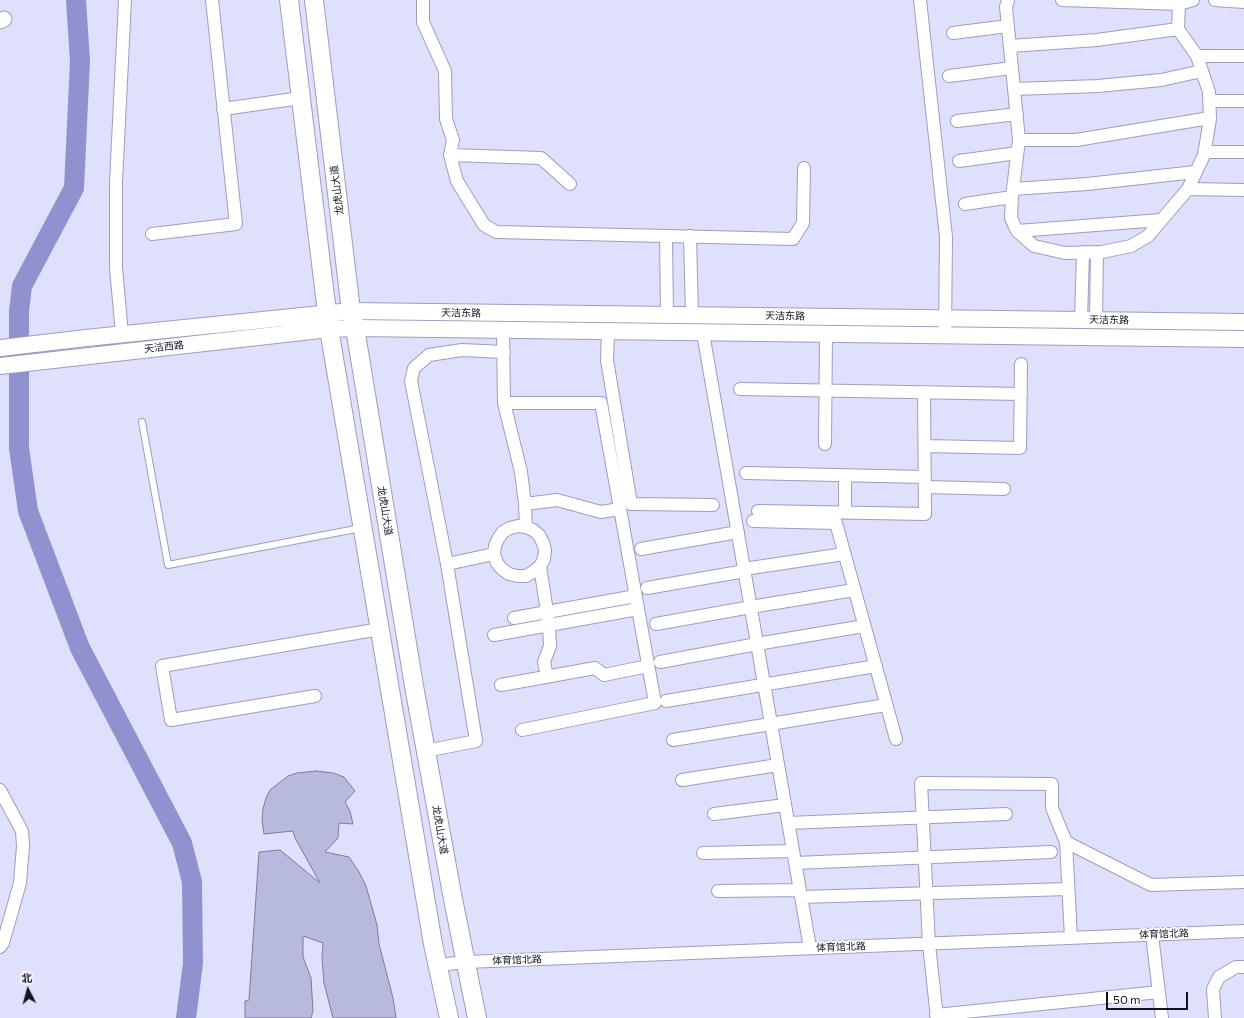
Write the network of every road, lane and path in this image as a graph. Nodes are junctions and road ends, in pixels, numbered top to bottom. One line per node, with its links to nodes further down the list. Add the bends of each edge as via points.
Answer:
1 (125, 0): 60 (street, via 116,182 116,268)
2 (212, 0): 26 (street)
3 (289, 0): 23 (main road)
4 (314, 0): 53 (main road, 龙虎山大道)
5 (424, 0): 34 (street, via 423,22 445,71 446,119 453,140)
6 (920, 0): 52 (street, via 946,237)
7 (1008, 0): 13 (street)
8 (1062, 0): 12 (street)
9 (1194, 0): 12 (street)
10 (1215, 0): 11 (street)
11 (1244, 2)
12 (1179, 4): 14 (street)
13 (1008, 26): 15 (street); 16 (street)
14 (1178, 29): 16 (street, via 1097,40); 17 (street)
15 (953, 33)
16 (1010, 46): 19 (street)
17 (1197, 56): 18 (street); 20 (street)
18 (1244, 56)
19 (1012, 68): 21 (street); 22 (street)
20 (1202, 72): 22 (street, via 1161,80 1098,86); 24 (street, via 1209,92)
21 (949, 76)
22 (1014, 89): 27 (street)
23 (301, 98): 26 (street); 55 (main road)
24 (1209, 101): 25 (street); 28 (street)
25 (1244, 101)
26 (223, 109): 45 (street, via 236,224)
27 (1017, 114): 29 (street); 30 (street)
28 (1210, 118): 30 (street, via 1076,140); 31 (street)
29 (957, 120)
30 (1019, 140): 33 (street)
31 (1204, 152): 32 (street); 37 (street)
32 (1244, 152)
33 (1018, 153): 35 (street); 41 (street)
34 (450, 155): 38 (street, via 541,158); 46 (street, via 457,181 484,225 496,232)
35 (959, 161)
36 (804, 168): 47 (street, via 803,223 793,239)
37 (1195, 172): 39 (street); 41 (street)
38 (570, 184)
39 (1188, 189): 40 (street); 43 (street)
40 (1244, 190)
41 (1013, 193): 42 (street); 44 (street, via 1011,218)
42 (964, 204)
43 (1161, 220): 44 (street); 49 (street, via 1148,236 1131,246)
44 (1016, 231): 48 (street, via 1034,246 1065,253)
45 (152, 234)
46 (666, 236): 47 (street); 50 (street)
47 (690, 236): 51 (street)
48 (1083, 252): 49 (street); 54 (street)
49 (1097, 252): 54 (street)
50 (667, 315): 51 (main road, 天洁东路); 53 (main road, 天洁东路)
51 (692, 315): 52 (main road, 天洁东路)
52 (944, 318): 54 (main road, 天洁东路); 62 (street)
53 (353, 319): 55 (main road, 天洁东路); 57 (main road, 天洁东路); 119 (main road, 龙虎山大道)
54 (1088, 320): 56 (main road, 天洁东路)
55 (328, 321): 60 (main road, 天洁西路); 67 (main road, 天洁西路); 85 (main road)
56 (1244, 322)
57 (503, 330): 58 (main road, 天洁东路); 65 (street)
58 (608, 331): 59 (main road, 天洁东路); 81 (street, via 607,360 631,504)
59 (703, 333): 61 (main road, 天洁东路); 86 (street)
60 (122, 334): 64 (main road, 天洁西路)
61 (826, 334): 62 (main road, 天洁东路); 69 (street)
62 (945, 336): 63 (main road, 天洁东路)
63 (1244, 339)
64 (0, 348)
65 (504, 352): 72 (street); 90 (street, via 462,350 429,355 414,368 411,381)
66 (1021, 364): 71 (street)
67 (0, 366)
68 (740, 389): 69 (street)
69 (826, 390): 70 (street); 74 (street)
70 (924, 392): 71 (street); 75 (street)
71 (1021, 394): 75 (street, via 1020,448)
72 (504, 403): 80 (street); 82 (street, via 601,402)
73 (142, 422): 85 (lane, via 168,565)
74 (825, 444)
75 (925, 446): 78 (street)
76 (746, 473): 77 (street)
77 (846, 476): 78 (street); 83 (street)
78 (925, 482): 79 (street); 83 (street, via 925,514)
79 (1004, 489)
80 (526, 504): 82 (street, via 557,500 601,512); 84 (street)
81 (713, 505)
82 (620, 509): 95 (street)
83 (845, 512): 89 (street, via 755,516 836,523)
84 (526, 527): 88 (street, via 514,527 503,532 495,546); 91 (street, via 533,530 543,543 544,559)
85 (362, 528): 103 (main road)
86 (738, 532): 87 (street); 92 (street)
87 (641, 549)
88 (494, 554): 90 (street); 91 (street, via 502,569 509,574 526,576)
89 (844, 554): 92 (street); 94 (street)
90 (447, 564): 119 (street, via 476,742)
91 (540, 566): 98 (street)
92 (744, 570): 93 (street); 96 (street)
93 (647, 588)
94 (854, 590): 96 (street); 102 (street)
95 (636, 596): 97 (street); 98 (street)
96 (751, 607): 100 (street); 105 (street)
97 (638, 609): 101 (street); 107 (street)
98 (547, 612): 99 (street); 101 (street)
99 (514, 618)
100 (656, 624)
101 (549, 625): 104 (street); 109 (street, via 550,646 544,662)
102 (864, 626): 105 (street); 108 (street)
103 (380, 629): 112 (street, via 162,666 171,720); 146 (main road)
104 (494, 635)
105 (757, 644): 106 (street); 111 (street)
106 (660, 662)
107 (648, 666): 109 (street, via 604,675 595,668); 116 (street, via 655,703)
108 (876, 666): 111 (street); 114 (street)
109 (546, 677): 110 (street)
110 (501, 685)
111 (764, 685): 113 (street); 115 (street)
112 (315, 696)
113 (666, 701)
114 (886, 705): 115 (street); 117 (street)
115 (771, 725): 118 (street); 120 (street)
116 (522, 730)
117 (896, 739)
118 (673, 740)
119 (426, 751): 145 (main road, 龙虎山大道)
120 (778, 765): 121 (street); 123 (street)
121 (682, 780)
122 (0, 790): 143 (street, via 22,831 23,846 20,883)
123 (785, 805): 124 (street); 127 (street)
124 (714, 814)
125 (1006, 814): 126 (street)
126 (923, 818): 127 (street); 128 (street, via 921,783 1052,784 1052,808); 132 (street)
127 (788, 824): 129 (street)
128 (1066, 842): 134 (street, via 1151,885); 135 (street)
129 (793, 851): 131 (street); 133 (street)
130 (1051, 852): 132 (street)
131 (703, 853)
132 (925, 858): 133 (street); 138 (street)
133 (795, 863): 137 (street)
134 (1244, 882)
135 (1068, 889): 138 (street); 141 (street)
136 (718, 891): 137 (street)
137 (800, 894): 138 (street); 144 (street)
138 (926, 894): 142 (street)
139 (1244, 931): 140 (street, 体育馆北路)
140 (1152, 934): 141 (street, 体育馆北路); 148 (street)
141 (1071, 938): 142 (street, 体育馆北路)
142 (929, 944): 144 (street, 体育馆北路); 149 (street)
143 (0, 947)
144 (810, 948): 145 (street, 体育馆北路)
145 (466, 962): 146 (street, 体育馆北路); 151 (main road, 龙虎山大道)
146 (438, 966): 150 (main road)
147 (1244, 967): 153 (street, via 1236,967 1219,977 1213,989)
148 (1159, 992): 149 (street); 152 (street)
149 (937, 1017)
150 (449, 1018)
151 (477, 1018)
152 (1162, 1018)
153 (1215, 1018)

